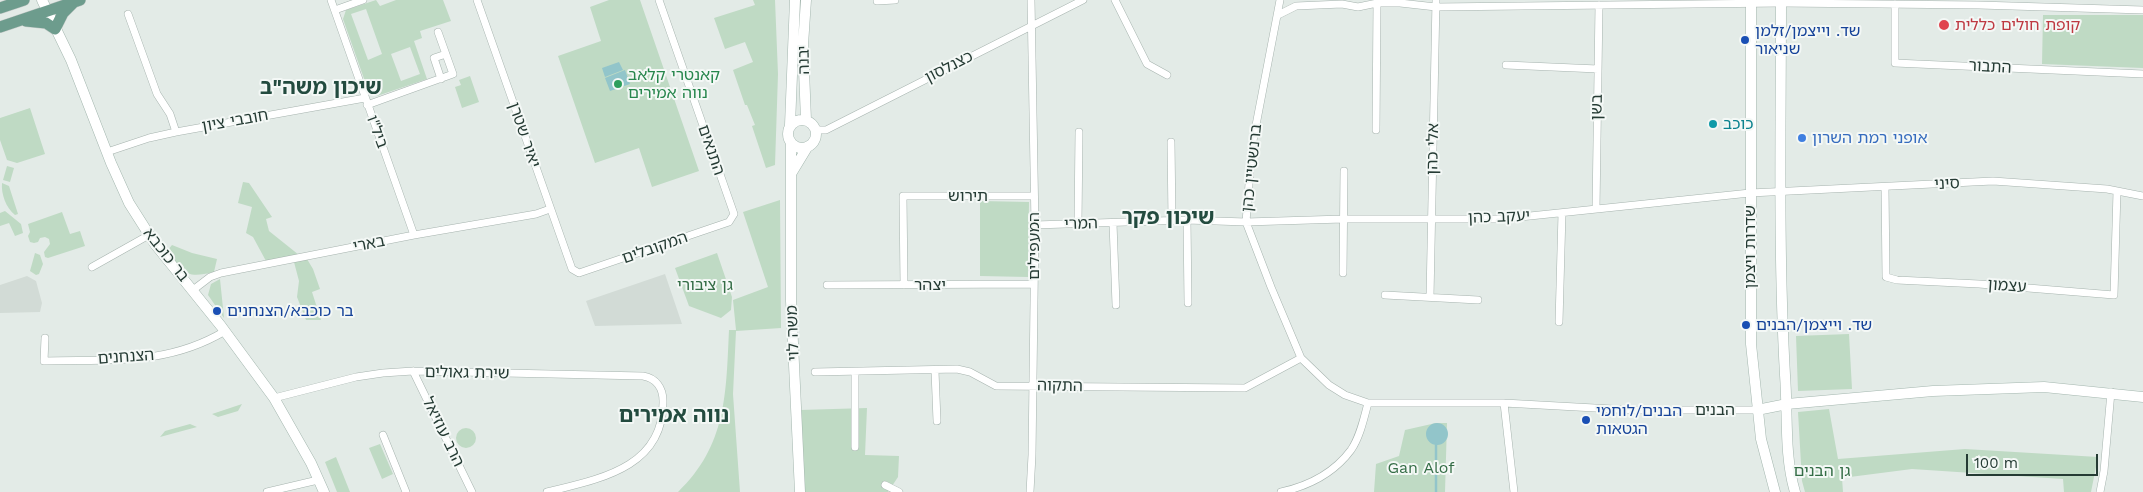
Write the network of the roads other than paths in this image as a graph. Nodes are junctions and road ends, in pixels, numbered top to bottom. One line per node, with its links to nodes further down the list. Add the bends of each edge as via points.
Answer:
1 (24, 0): 22 (main road)
2 (42, 0): 25 (street, בר כוכבא)
3 (331, 0): 23 (street, ביל"ו)
4 (363, 0): 23 (street)
5 (477, 0): 58 (street, יאיר שטרן)
6 (659, 0): 61 (street, התנאים)
7 (795, 0): 41 (street)
8 (806, 0): 40 (street, יבנה)
9 (895, 0): 15 (street)
10 (1030, 0): 29 (street, המעפילים)
11 (1083, 0): 29 (street, כצנלסון)
12 (1115, 0): 37 (street, via 1147,64)
13 (1280, 0): 27 (street, ברנשטיין כהן)
14 (77, 1): 25 (main road); 31 (main road, via 63,13)
15 (877, 1)
16 (1781, 1): 17 (street); 20 (street); 55 (street, שדרות ויצמן)
17 (1751, 2): 21 (street); 54 (street, שדרות ויצמן)
18 (1377, 3): 19 (street); 27 (street, via 1358,7 1342,4 1296,6); 43 (street)
19 (1436, 4): 21 (street); 62 (street, אלי כהן)
20 (1895, 4): 24 (street); 36 (street, התבור, via 1895,63)
21 (1599, 5): 35 (street, בשן)
22 (0, 8)
23 (335, 10): 39 (street, ביל"ו)
24 (2143, 10)
25 (47, 11): 28 (main road); 31 (street, בר כוכבא)
26 (128, 14): 44 (street, via 157,94 170,114)
27 (1278, 15): 66 (street, ברנשטיין כהן, via 1252,146)
28 (20, 21): 30 (main road); 31 (main road, via 46,23)
29 (1030, 25): 42 (street, כצנלסון, via 826,130); 56 (street, המעפילים)
30 (0, 28)
31 (55, 29): 49 (street, בר כוכבא, via 71,60)
32 (438, 32): 33 (street)
33 (446, 54): 38 (street, via 453,74); 38 (street, via 434,58)
34 (1506, 65): 35 (street)
35 (1598, 69): 59 (street, בשן)
36 (2143, 74)
37 (1166, 75)
38 (441, 79): 39 (street, חובבי ציון)
39 (366, 101): 44 (street, חובבי ציון); 71 (street, ביל"ו)
40 (806, 120): 41 (street, via 797,120); 42 (street)
41 (790, 125): 47 (street, via 787,134)
42 (816, 130): 48 (street, via 815,139)
43 (1376, 130)
44 (176, 132): 49 (street, חובבי ציון)
45 (1079, 132): 68 (street)
46 (1170, 142): 65 (street)
47 (791, 143): 48 (street, via 799,148); 51 (street, משה לוי)
48 (808, 146): 51 (street)
49 (107, 152): 70 (street, בר כוכבא, via 129,203)
50 (1344, 171): 63 (street)
51 (790, 175): 110 (street, משה לוי, via 791,301)
52 (1885, 186): 53 (street, סיני, via 1993,181); 53 (street, עצמון, via 1886,277 2114,295); 55 (street, סיני)
53 (2117, 191): 57 (street, סיני)
54 (1750, 193): 55 (street, סיני); 59 (street, יעקב כהן); 99 (street, שדרות ויצמן, via 1751,344)
55 (1780, 193): 98 (street, שדרות ויצמן)
56 (1034, 196): 69 (street, המעפילים); 77 (street, תירוש, via 903,196)
57 (2143, 196)
58 (550, 209): 71 (street, בארי); 73 (street, יאיר שטרן)
59 (1596, 209): 60 (street, יעקב כהן)
60 (1562, 213): 62 (street, יעקב כהן, via 1501,219); 84 (street)
61 (734, 214): 73 (street, המקובלים, via 729,222 584,272)
62 (1432, 218): 63 (street, יעקב כהן); 80 (street, אלי כהן)
63 (1343, 219): 66 (street, יעקב כהן); 74 (street)
64 (1187, 220): 65 (street, המרי); 66 (street, המרי); 82 (street)
65 (1172, 221): 67 (street, המרי)
66 (1246, 222): 87 (street, ברנשטיין כהן)
67 (1114, 223): 68 (street, המרי); 83 (street)
68 (1078, 224): 69 (street, המרי)
69 (1035, 225): 75 (street, המעפילים)
70 (149, 235): 72 (street); 78 (street, בר כוכבא)
71 (414, 235): 78 (street, בארי, via 221,272)
72 (92, 267)
73 (572, 269)
74 (1342, 273)
75 (1034, 284): 77 (street, יצהר); 92 (street, המעפילים)
76 (827, 285): 77 (street, יצהר)
77 (904, 285)
78 (193, 290): 85 (street, בר כוכבא)
79 (1385, 295): 80 (street)
80 (1430, 297): 81 (street)
81 (1478, 300)
82 (1188, 302)
83 (1116, 305)
84 (1559, 322)
85 (225, 331): 86 (street, הצנחנים, via 194,346 142,359 44,361); 95 (street, בר כוכבא)
86 (44, 338)
87 (1301, 358): 92 (street, התקוה, via 1245,388); 96 (street, הבנים, via 1328,385)
88 (413, 371): 95 (street, שירת גאולים, via 356,377); 108 (street, הרב עוזיאל); 109 (street, שירת גאולים, via 644,376 660,386 664,398 660,427 645,452 624,468 602,478)
89 (935, 371): 91 (street, התקוה); 92 (street, התקוה, via 970,372 996,386); 100 (street)
90 (815, 372): 91 (street, התקוה)
91 (854, 372): 102 (street)
92 (1032, 385): 112 (street, המעפילים)
93 (2110, 392): 94 (street, הבנים); 98 (street, הבנים, via 2044,387 1906,392); 117 (street)
94 (2143, 396)
95 (274, 398): 103 (street, בר כוכבא)
96 (1368, 402): 97 (street, הבנים); 113 (street, via 1356,441 1339,463 1301,488)
97 (1504, 403): 99 (street, הבנים, via 1631,410); 114 (street)
98 (1787, 404): 99 (street, הבנים); 116 (street, שדרות ויצמן, via 1787,443)
99 (1758, 410): 115 (street, שדרות ויצמן, via 1764,455)
100 (938, 421)
101 (383, 435): 107 (street)
102 (855, 447)
103 (318, 480): 105 (street); 106 (street, בר כוכבא)
104 (886, 485): 111 (street)
105 (267, 492)
106 (324, 492)
107 (406, 492)
108 (472, 492)
109 (547, 492)
110 (800, 492)
111 (898, 492)
112 (1030, 492)
113 (1282, 492)
114 (1514, 492)
115 (1775, 492)
116 (1794, 492)
117 (2100, 492)

